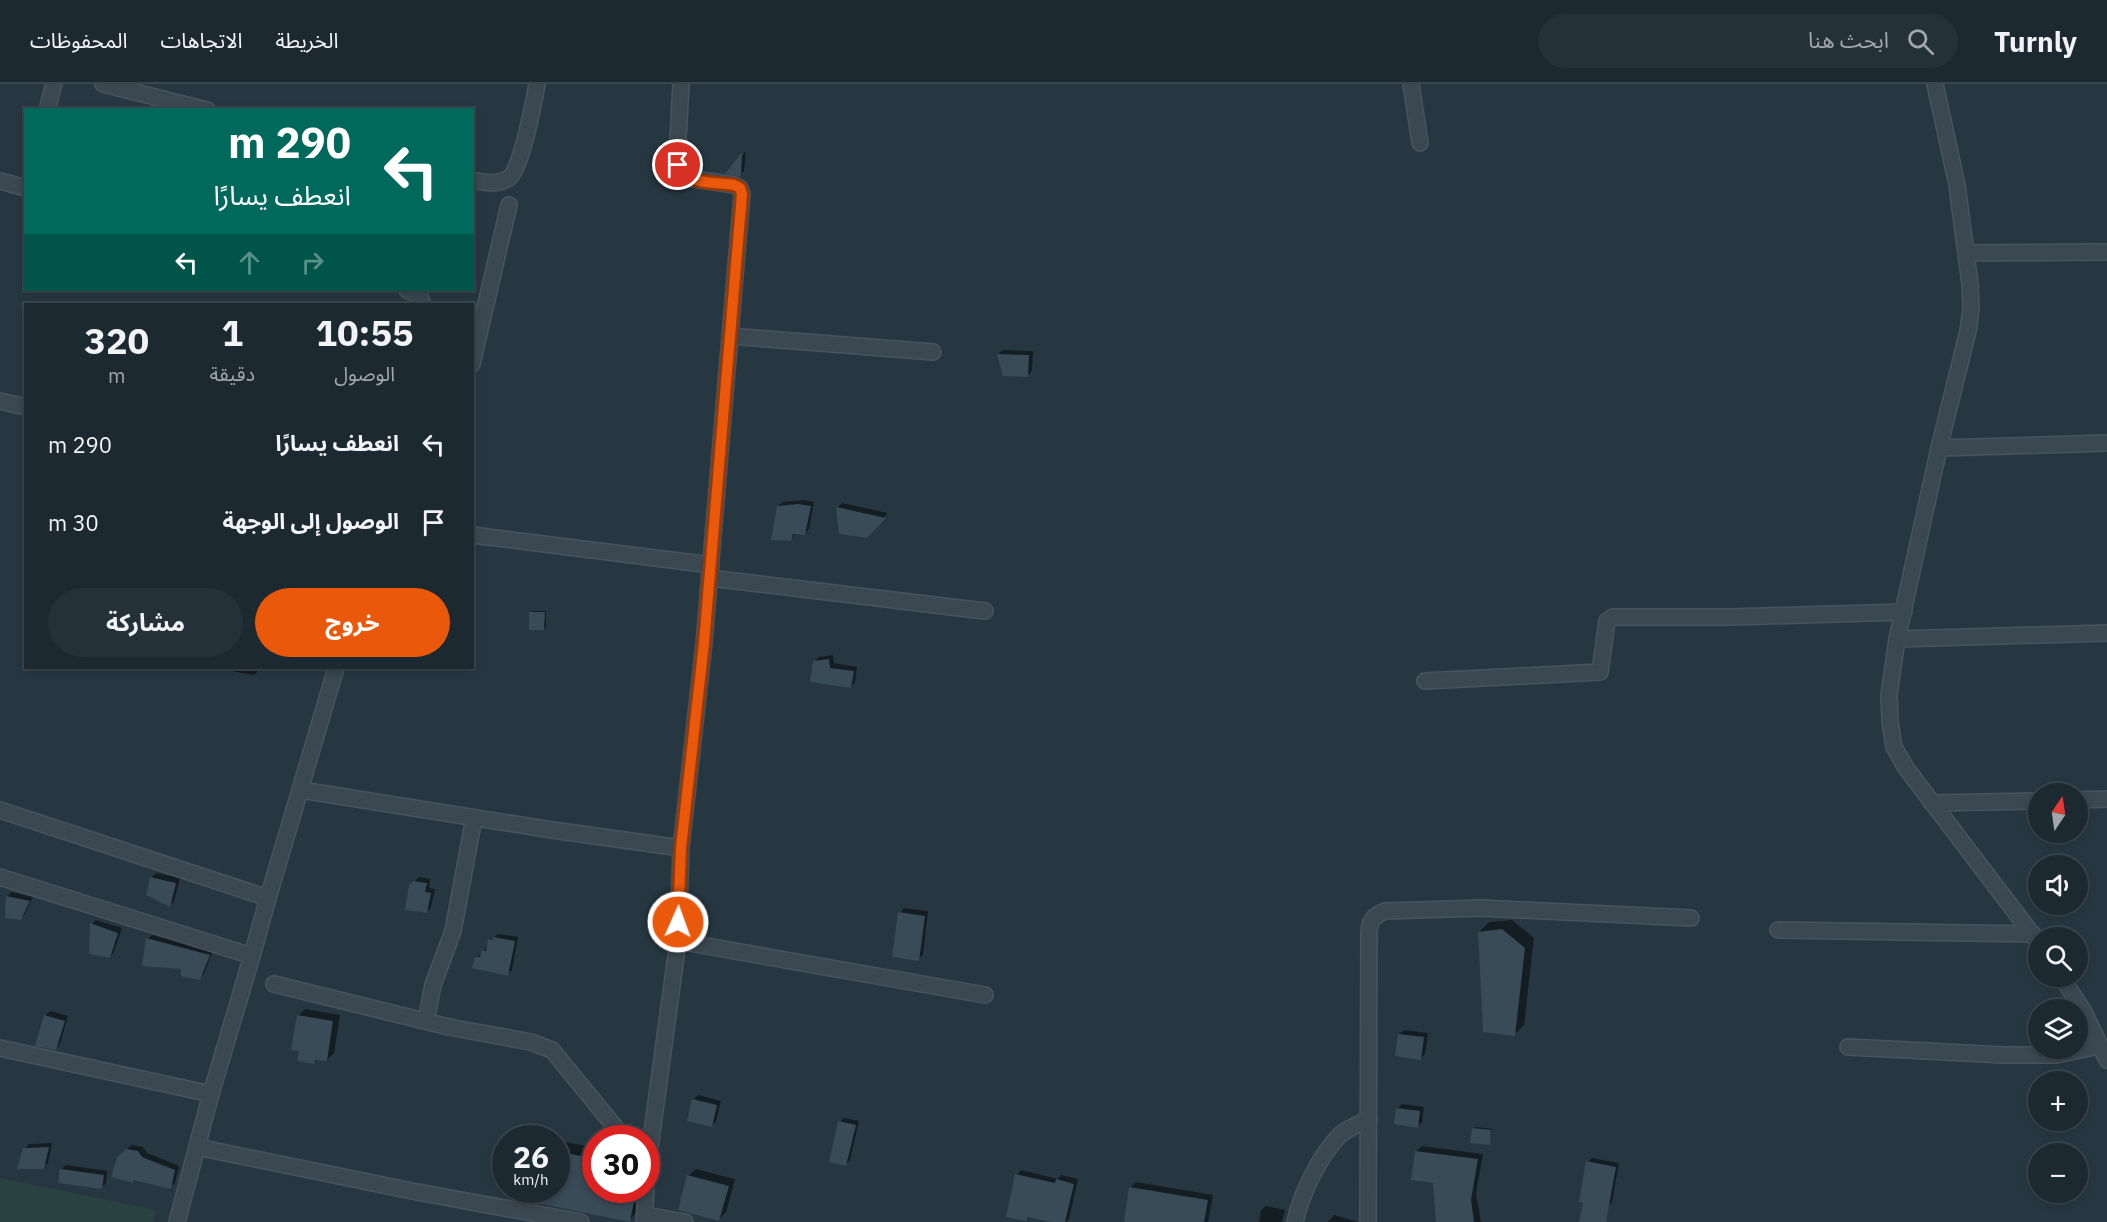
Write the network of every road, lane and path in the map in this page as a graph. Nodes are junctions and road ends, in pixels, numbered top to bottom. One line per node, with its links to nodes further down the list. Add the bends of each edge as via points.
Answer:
1 (54, 84): 7 (street)
2 (103, 84): 8 (street)
3 (537, 84): 10 (street, via 512,177 499,183)
4 (681, 84): 18 (street, via 677,157 681,173 688,178 734,185 742,194)
5 (1411, 84): 9 (street)
6 (1935, 84): 14 (street, via 1957,185)
7 (48, 108)
8 (199, 108)
9 (1420, 142)
10 (474, 180)
11 (0, 181): 12 (street)
12 (24, 187)
13 (509, 205): 20 (street)
14 (1966, 252): 15 (street); 24 (street, via 1971,309 1968,331)
15 (2107, 252)
16 (409, 291): 17 (street, via 419,295)
17 (423, 303)
18 (730, 336): 19 (street); 26 (street)
19 (933, 352)
20 (474, 355)
21 (0, 402): 22 (street)
22 (24, 407)
23 (2107, 443): 24 (street)
24 (1939, 448): 28 (street)
25 (474, 535): 26 (street)
26 (710, 572): 27 (street); 40 (street)
27 (985, 611)
28 (1904, 612): 30 (street); 32 (street, via 1613,616 1607,621 1600,672)
29 (2107, 633): 30 (street)
30 (1897, 639): 37 (street, via 1889,695 1894,747)
31 (336, 669): 33 (street)
32 (1425, 681)
33 (301, 790): 39 (street); 42 (street)
34 (2107, 799): 35 (street)
35 (2088, 800)
36 (2028, 801): 37 (street)
37 (1932, 803): 44 (street)
38 (0, 810): 42 (street)
39 (474, 818): 40 (street); 52 (street, via 453,931 433,985)
40 (681, 848): 47 (street)
41 (0, 877): 48 (street)
42 (268, 898): 48 (street)
43 (1691, 918): 58 (street, via 1481,908 1385,911 1374,916 1369,924)
44 (2028, 928)
45 (1778, 930): 46 (street)
46 (2028, 938)
47 (678, 941): 51 (street); 60 (street)
48 (252, 956): 57 (street)
49 (274, 984): 52 (street)
50 (2068, 987): 53 (street)
51 (985, 995)
52 (426, 1021): 59 (street, via 531,1042 552,1050)
53 (2099, 1046): 54 (street, via 2056,1055); 56 (street)
54 (1848, 1047)
55 (0, 1048): 57 (street)
56 (2107, 1060)
57 (211, 1094): 61 (street)
58 (1369, 1119): 67 (street, via 1341,1134 1326,1153 1309,1182); 68 (street)
59 (613, 1125)
60 (653, 1125)
61 (197, 1147): 64 (street); 65 (street)
62 (645, 1203): 63 (street)
63 (644, 1219): 66 (street)
64 (177, 1222)
65 (582, 1222)
66 (685, 1222)
67 (1295, 1222)
68 (1368, 1222)

